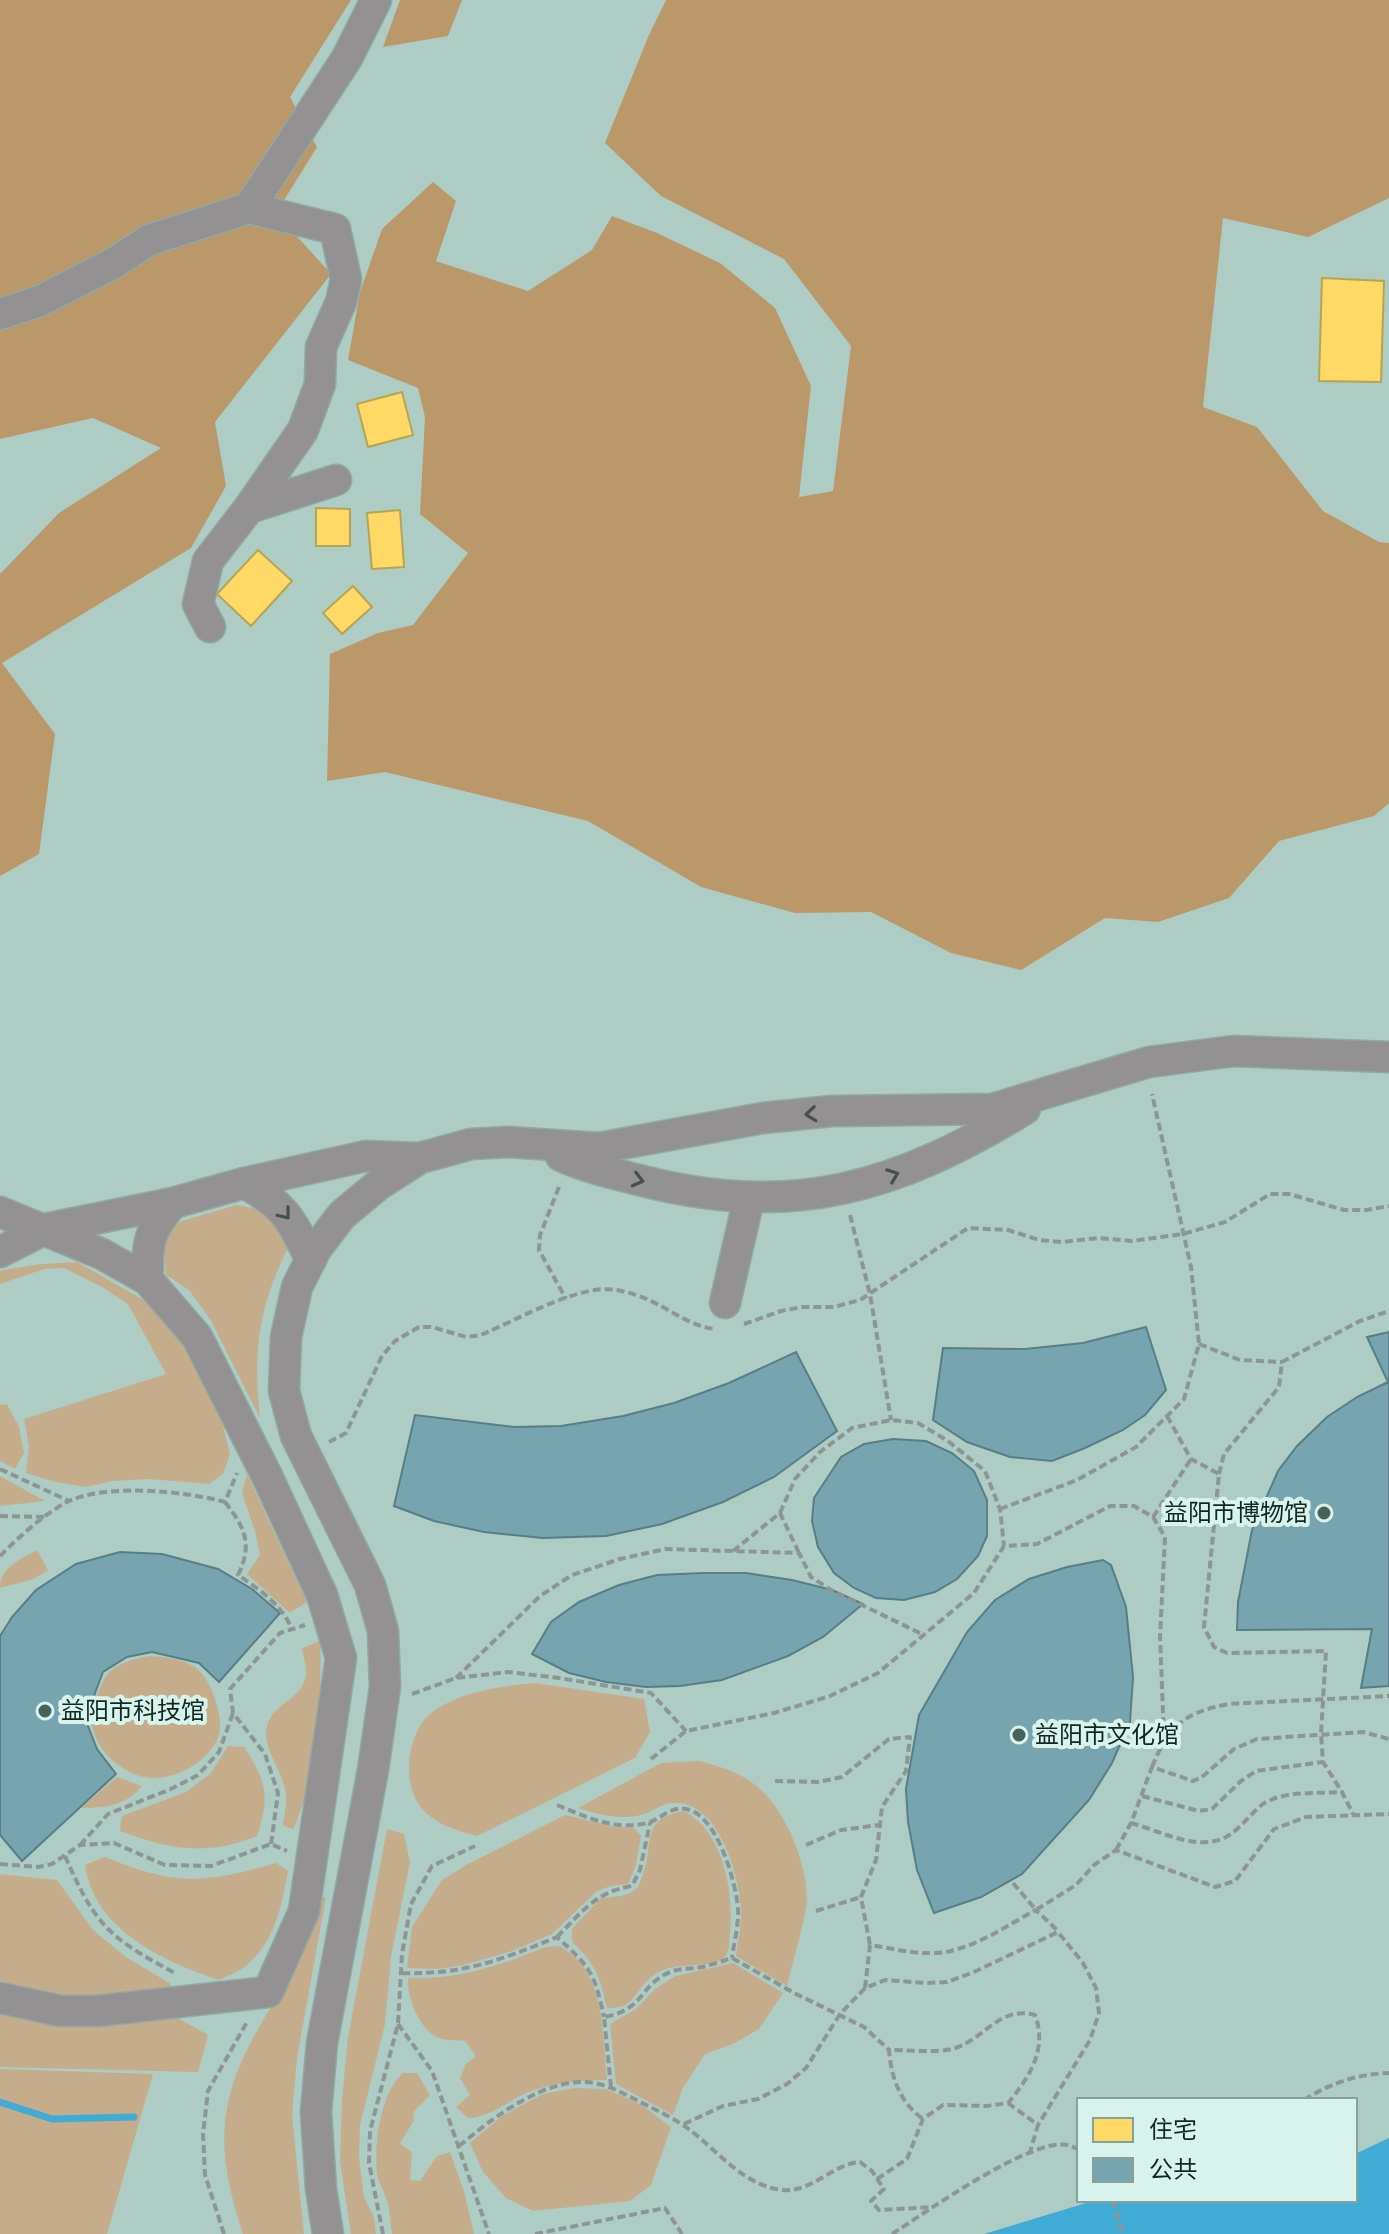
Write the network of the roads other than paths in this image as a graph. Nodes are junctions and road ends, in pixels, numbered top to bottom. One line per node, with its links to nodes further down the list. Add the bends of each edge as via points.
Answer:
1 (376, 0): 2 (street, via 347,58)
2 (249, 208): 3 (street, via 149,240 40,301); 5 (street, via 335,229 346,279 321,347 320,384 303,430)
3 (0, 314)
4 (336, 480): 5 (street)
5 (249, 508): 6 (street, via 208,561 198,604)
6 (210, 627)
7 (1383, 1055): 8 (street, via 1234,1051 1149,1062)
8 (1055, 1091): 9 (street, one-way to 9, via 992,1109 832,1111 599,1148); 12 (street, one-way to 8, via 766,1200 879,1181 984,1135)
9 (538, 1145): 10 (street, via 471,1144); 12 (street, one-way to 12, via 579,1163 668,1188)
10 (420, 1158): 11 (street, via 366,1156); 17 (street, via 342,1215)
11 (244, 1183): 13 (street); 17 (street, one-way to 17, via 269,1196 289,1216)
12 (749, 1198): 19 (street)
13 (173, 1203): 15 (street); 18 (street, via 147,1243)
14 (0, 1212): 15 (street)
15 (45, 1229): 16 (street); 18 (street)
16 (0, 1252)
17 (311, 1260): 21 (street, via 297,1287 286,1337 284,1391 296,1436 370,1585 383,1631 385,1687)
18 (148, 1280): 20 (street, via 197,1337 322,1595 341,1658)
19 (728, 1319)
20 (311, 1861): 21 (street); 22 (street, via 304,1911 268,1992 97,2011 61,2011)
21 (355, 1867): 23 (street, via 322,2043 316,2112)
22 (0, 1998)
23 (328, 2234)

